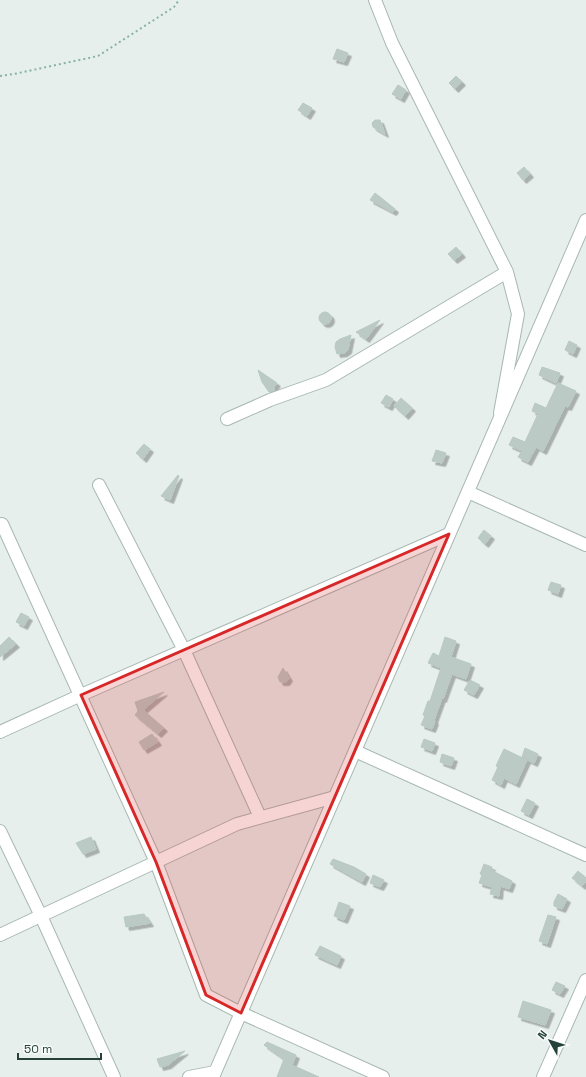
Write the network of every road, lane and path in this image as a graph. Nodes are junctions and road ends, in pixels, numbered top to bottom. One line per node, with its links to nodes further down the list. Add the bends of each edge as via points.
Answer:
1 (180, 0): 3 (path, via 174,7 98,56)
2 (375, 0): 6 (street, via 392,43)
3 (0, 76)
4 (586, 220): 5 (street)
5 (584, 233): 8 (street)
6 (507, 272): 7 (street, via 326,380); 8 (street, via 518,314)
7 (227, 419)
8 (498, 424): 10 (street)
9 (99, 485): 14 (street)
10 (468, 492): 12 (street); 13 (street)
11 (2, 524): 15 (street)
12 (450, 534): 14 (street); 17 (street)
13 (586, 545)
14 (184, 650): 15 (street); 19 (street)
15 (81, 695): 16 (street); 22 (street)
16 (0, 732)
17 (355, 751): 18 (street); 21 (street)
18 (335, 797): 19 (street); 26 (street)
19 (260, 817): 22 (street, via 237,824)
20 (0, 831): 23 (street)
21 (586, 855)
22 (156, 862): 23 (street); 26 (street, via 206,995)
23 (41, 916): 24 (street); 28 (street)
24 (0, 935)
25 (586, 980): 31 (street)
26 (241, 1013): 27 (street); 30 (street)
27 (214, 1075): 29 (street)
28 (114, 1077)
29 (189, 1077)
30 (383, 1077)
31 (543, 1077)

